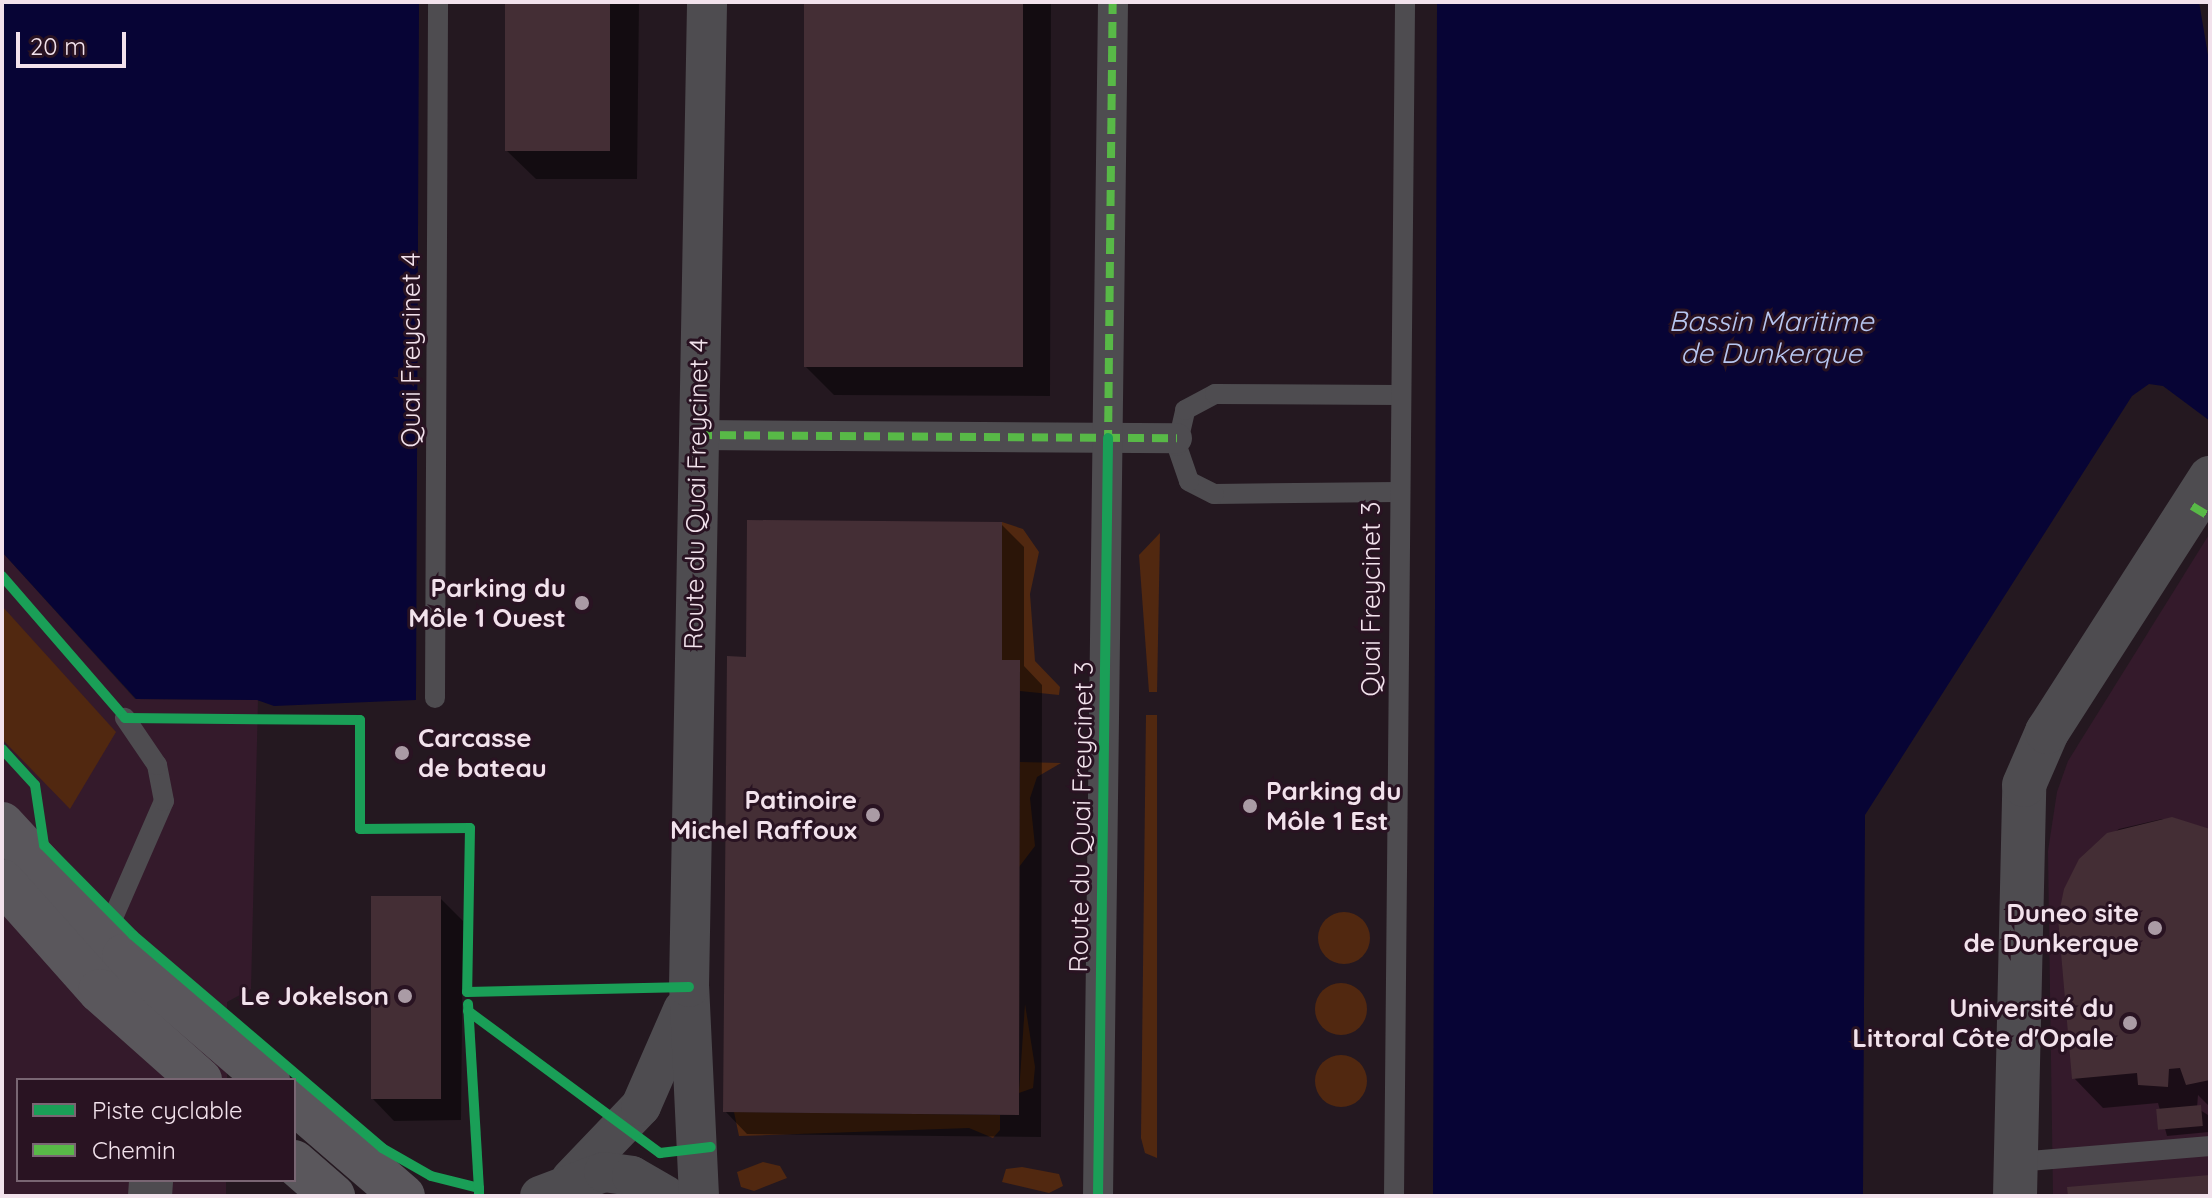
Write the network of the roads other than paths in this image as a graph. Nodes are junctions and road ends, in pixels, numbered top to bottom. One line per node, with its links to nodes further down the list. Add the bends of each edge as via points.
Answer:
1 (438, 2): 11 (lane, Quai Freycinet 4)
2 (707, 2): 6 (street, Route du Quai Freycinet 4)
3 (1113, 2): 7 (street, Route du Quai Freycinet 3)
4 (1405, 2): 5 (lane, Quai Freycinet 3)
5 (1398, 395): 8 (lane, via 1215,394 1185,410); 10 (lane, Quai Freycinet 3)
6 (696, 435): 7 (street); 16 (street, Route du Quai Freycinet 4)
7 (1108, 438): 8 (street); 26 (street, Route du Quai Freycinet 3)
8 (1177, 438): 10 (lane, via 1184,473 1214,494)
9 (2210, 478): 21 (street, via 2047,732 2024,785)
10 (1397, 492): 27 (lane, Quai Freycinet 3)
11 (435, 698)
12 (125, 718): 15 (lane, via 157,765 164,801)
13 (2, 824): 15 (main road)
14 (8, 890): 17 (main road)
15 (105, 936): 18 (main road)
16 (689, 987): 22 (street, Route du Quai Freycinet 4, via 641,1106); 25 (street, Route du Quai Freycinet 4)
17 (180, 1073)
18 (266, 1078)
19 (296, 1104): 23 (main road)
20 (2210, 1146): 21 (lane)
21 (2016, 1179)
22 (556, 1188): 24 (street, via 619,1173)
23 (404, 1193)
24 (666, 1196)
25 (699, 1196)
26 (1098, 1196)
27 (1394, 1196)

